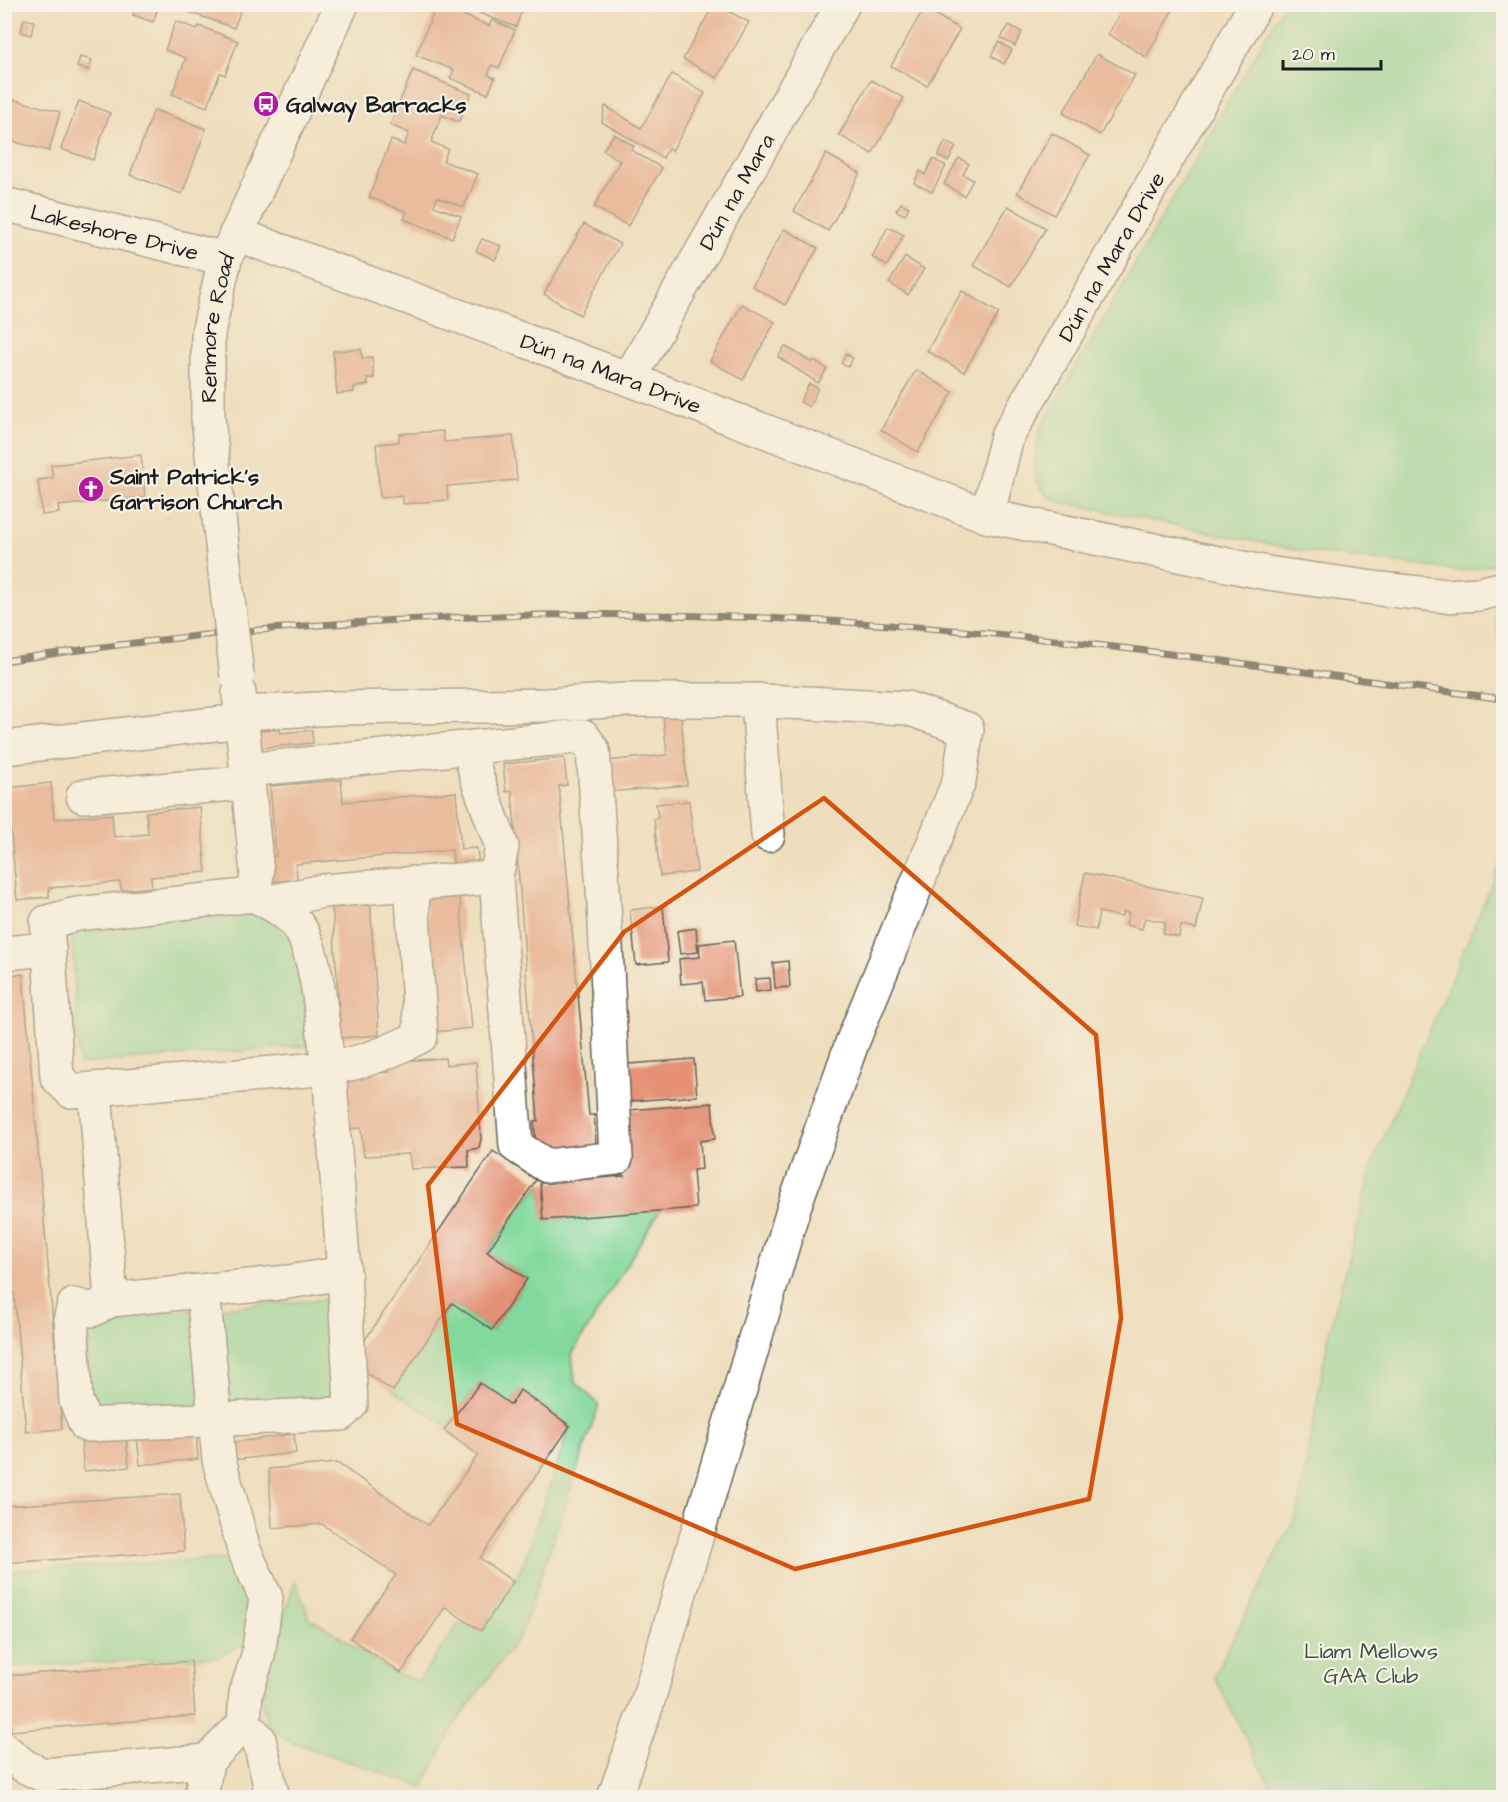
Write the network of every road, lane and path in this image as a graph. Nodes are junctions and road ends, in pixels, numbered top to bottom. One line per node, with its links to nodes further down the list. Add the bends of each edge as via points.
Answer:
1 (342, 4): 5 (street, Renmore Road)
2 (843, 4): 6 (street, Dún na Mara)
3 (1256, 4): 7 (street, Dún na Mara Drive, via 1006,437)
4 (4, 204): 5 (street, Lakeshore Drive)
5 (230, 246): 6 (street, Dún na Mara Drive); 10 (street, Renmore Road, bridge, via 208,333 207,418)
6 (629, 379): 7 (street, Dún na Mara Drive)
7 (987, 516): 8 (street, Dún na Mara Drive, via 1268,573 1447,596)
8 (1503, 588)
9 (758, 700): 10 (street, via 313,709); 15 (street); 32 (street, via 907,708 967,729 960,781 852,1043 794,1207 647,1704)
10 (241, 717): 11 (street); 13 (street, Renmore Road)
11 (4, 748)
12 (470, 748): 13 (street); 16 (street, via 502,847); 16 (street, via 583,736 593,750 616,1158 547,1166 516,1146)
13 (247, 776): 14 (street); 18 (street, Renmore Road)
14 (83, 796)
15 (768, 835)
16 (496, 877): 17 (street)
17 (411, 883): 18 (street); 21 (street, via 421,1036 357,1064)
18 (262, 899): 19 (street, via 76,914 47,922); 21 (street, via 304,935)
19 (48, 949): 20 (street); 22 (street, via 57,1077 71,1091)
20 (4, 953)
21 (329, 1068): 22 (street); 23 (street)
22 (95, 1089): 25 (street)
23 (344, 1273): 24 (street); 26 (street, via 351,1404 340,1414)
24 (203, 1291): 25 (street); 26 (street)
25 (111, 1300): 26 (street, via 92,1310 74,1305 71,1316 76,1401 86,1425)
26 (214, 1420): 27 (street, via 219,1460 244,1550 266,1598)
27 (243, 1724): 29 (street); 31 (street, via 259,1739)
28 (4, 1749): 29 (street, via 24,1766 44,1775)
29 (207, 1761): 30 (street)
30 (201, 1797)
31 (273, 1797)
32 (614, 1797)

